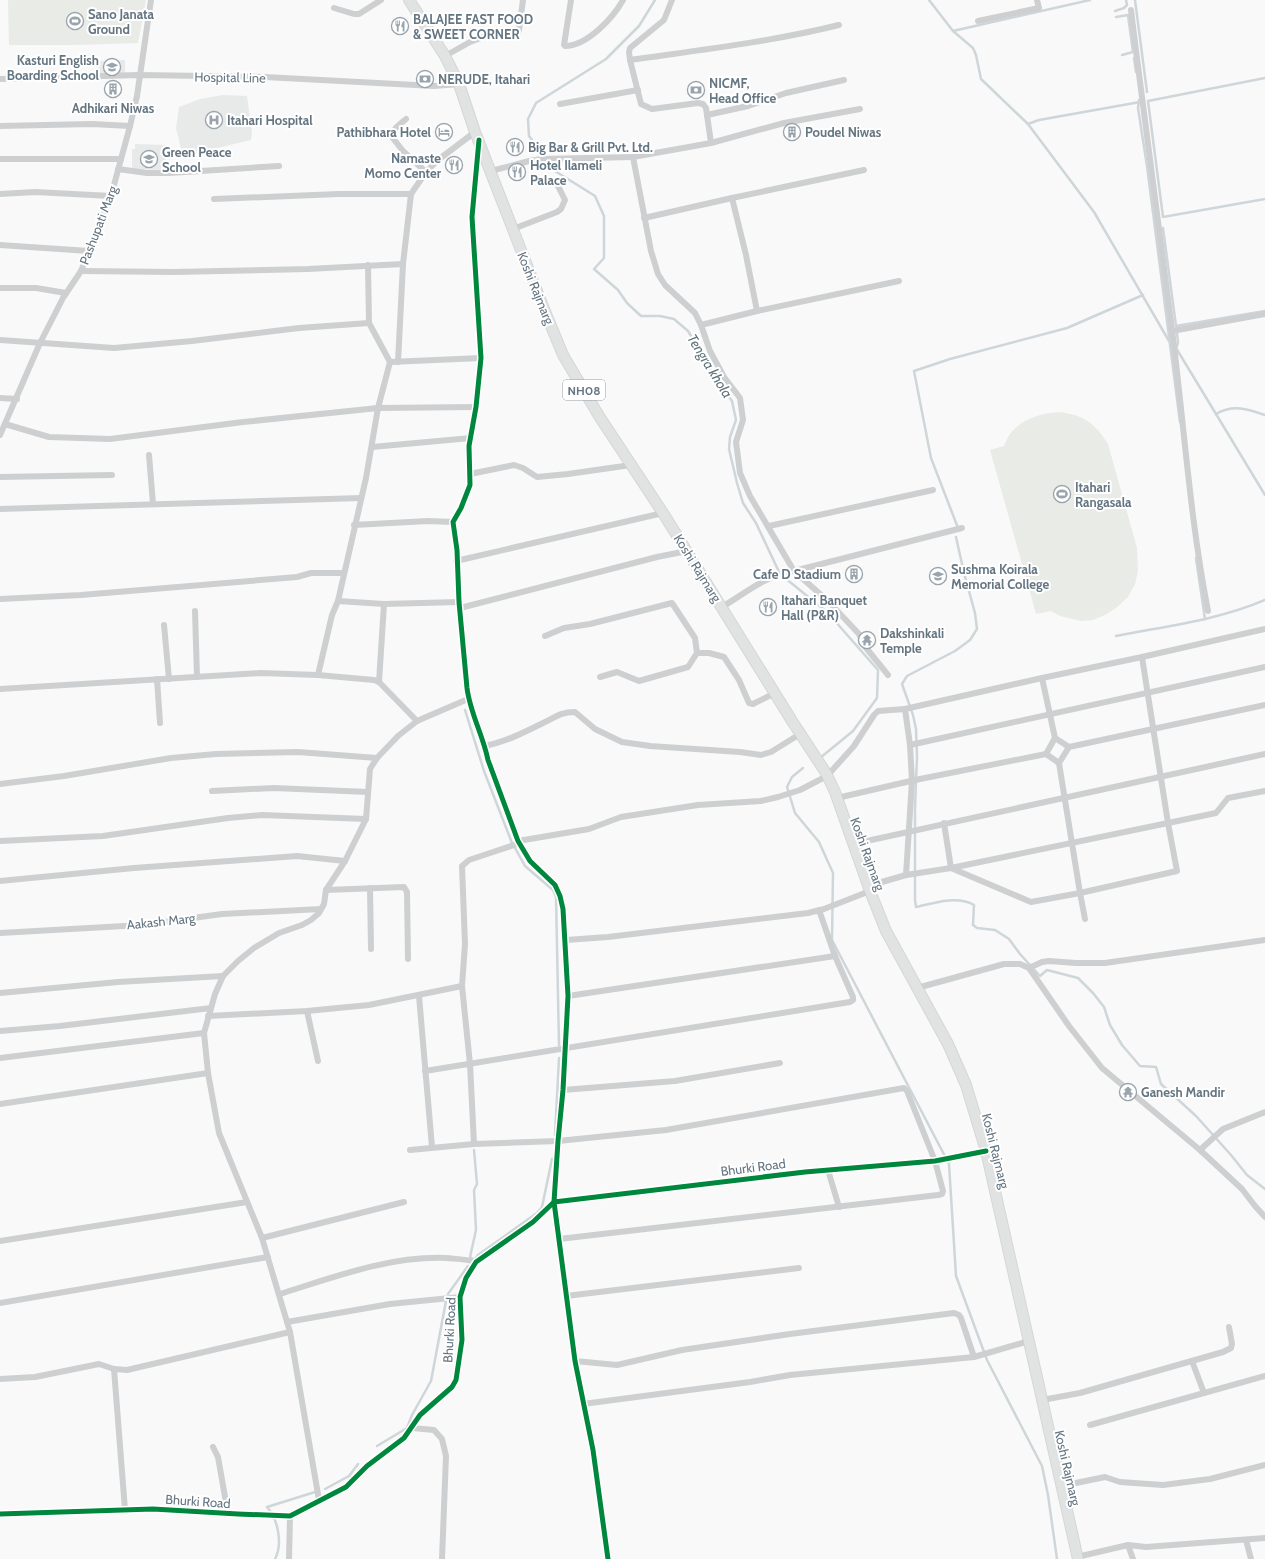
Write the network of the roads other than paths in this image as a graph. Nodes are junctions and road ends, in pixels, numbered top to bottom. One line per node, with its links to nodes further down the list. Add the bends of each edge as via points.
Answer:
1 (151, 0): 15 (street, Pashupati Marg)
2 (381, 0): 9 (street, via 358,14)
3 (409, 0): 13 (main road, Koshi Rajmarg / NH08)
4 (523, 0): 13 (street, via 516,35 486,36)
5 (572, 0): 6 (street, via 565,46 583,42 601,28)
6 (623, 0)
7 (672, 0): 14 (street, via 664,20 630,48)
8 (1037, 0): 11 (street, via 1039,8)
9 (334, 8)
10 (1130, 10): 56 (street)
11 (978, 21)
12 (839, 25): 14 (street, via 801,35 742,45)
13 (445, 56): 18 (main road, Koshi Rajmarg / NH08)
14 (630, 60): 19 (street)
15 (139, 75): 16 (street, Hospital Line); 18 (street, Hospital Line, via 265,77 434,86); 25 (street, Pashupati Marg)
16 (0, 79)
17 (844, 80): 22 (street, via 786,92 748,106)
18 (459, 84): 26 (main road, Koshi Rajmarg / NH08)
19 (638, 90): 20 (street); 22 (street, via 641,104 647,108 698,103 703,104)
20 (560, 104)
21 (860, 109): 27 (street, via 784,123)
22 (707, 115): 27 (street)
23 (406, 119): 35 (street, via 392,132 392,136 403,151)
24 (0, 126): 25 (street)
25 (130, 126): 30 (street, Pashupati Marg)
26 (477, 136): 34 (main road, Koshi Rajmarg / NH08); 35 (street, via 438,160); 59 (street, via 472,217)
27 (710, 143): 28 (street)
28 (632, 157): 34 (street, via 552,158); 42 (street)
29 (0, 159): 30 (street)
30 (121, 159): 32 (street, Pashupati Marg)
31 (279, 166): 32 (street, via 169,173)
32 (118, 169): 39 (street, Pashupati Marg)
33 (864, 170): 41 (street)
34 (491, 171): 43 (main road, Koshi Rajmarg / NH08)
35 (426, 172): 38 (street)
36 (557, 184): 43 (street, via 565,200 561,209)
37 (0, 194): 39 (street, via 35,192)
38 (411, 194): 40 (street); 46 (street)
39 (111, 196): 45 (street, Pashupati Marg)
40 (214, 198)
41 (732, 198): 42 (street); 52 (street)
42 (644, 218): 55 (street, via 658,274 665,285 695,313)
43 (513, 229): 71 (main road, Koshi Rajmarg / NH08, via 563,355)
44 (0, 245): 45 (street)
45 (89, 251): 48 (street, Pashupati Marg)
46 (403, 264): 47 (street); 61 (street)
47 (368, 265): 48 (street, via 182,272); 54 (street)
48 (81, 271): 51 (street, Pashupati Marg)
49 (898, 281): 52 (street)
50 (0, 288): 51 (street, via 36,288)
51 (66, 293): 58 (street, Pashupati Marg)
52 (757, 311): 55 (street)
53 (1265, 314): 56 (street)
54 (370, 323): 58 (street, via 114,348); 60 (street)
55 (701, 325): 82 (street, via 710,351 724,377 740,398 743,420 736,442 740,473 750,496)
56 (1172, 331): 94 (street, via 1202,583)
57 (0, 340): 58 (street)
58 (40, 343): 63 (street, Pashupati Marg)
59 (481, 358): 61 (street); 64 (street)
60 (390, 362): 61 (street); 65 (street)
61 (398, 362)
62 (0, 398): 63 (street)
63 (17, 399): 66 (street, Pashupati Marg)
64 (476, 407): 65 (street); 68 (street)
65 (378, 408): 66 (street, via 110,439 49,437); 69 (street)
66 (5, 424): 67 (street, Pashupati Marg)
67 (0, 435)
68 (470, 438): 69 (street); 72 (street)
69 (372, 447): 76 (street)
70 (149, 456): 77 (street)
71 (631, 465): 72 (street, via 538,477 514,465); 79 (main road, Koshi Rajmarg / NH08)
72 (470, 474): 80 (street, via 470,485)
73 (112, 475): 74 (street)
74 (0, 477)
75 (933, 490): 82 (street)
76 (361, 498): 77 (street); 81 (street)
77 (153, 504): 78 (street)
78 (0, 509)
79 (663, 513): 84 (main road, Koshi Rajmarg / NH08); 85 (street)
80 (453, 522): 81 (street); 85 (street)
81 (354, 525): 87 (street)
82 (769, 526): 86 (street)
83 (962, 528): 86 (street)
84 (687, 551): 91 (street); 92 (main road, Koshi Rajmarg / NH08)
85 (456, 561): 91 (street)
86 (794, 571): 92 (street, via 783,572); 102 (street, via 828,601 859,634 863,644)
87 (343, 573): 88 (street, via 310,573 297,577); 89 (street)
88 (0, 599)
89 (338, 601): 90 (street); 101 (street, via 332,615)
90 (384, 604): 91 (street); 108 (street)
91 (460, 605): 112 (street)
92 (722, 607): 111 (main road, Koshi Rajmarg / NH08)
93 (195, 611): 103 (street)
94 (1208, 611)
95 (164, 625): 107 (street)
96 (1265, 629): 99 (street)
97 (545, 636): 98 (street, via 564,628 672,603 695,638)
98 (697, 653): 104 (street, via 688,667 639,681 617,672); 111 (street, via 724,657 749,703)
99 (1142, 657): 105 (street); 110 (street)
100 (1265, 667): 110 (street)
101 (318, 675): 103 (street, via 261,672); 108 (street)
102 (888, 675)
103 (197, 677): 107 (street)
104 (600, 677)
105 (1042, 678): 114 (street); 115 (street)
106 (157, 679): 107 (street); 109 (street); 117 (street)
107 (169, 679)
108 (379, 682): 116 (street)
109 (0, 689)
110 (1148, 692): 115 (street); 118 (street)
111 (775, 693): 119 (main road, Koshi Rajmarg / NH08)
112 (468, 699): 116 (street); 122 (street)
113 (1265, 705): 118 (street)
114 (907, 709): 121 (street); 128 (street, via 878,711 854,746)
115 (1050, 714): 120 (street); 121 (street)
116 (417, 721): 126 (street)
117 (160, 723)
118 (1154, 730): 123 (street); 129 (street)
119 (800, 734): 122 (street, via 771,752 761,755 650,746 622,742 595,729 575,712 564,712 496,744); 128 (main road, Koshi Rajmarg / NH08)
120 (1055, 738): 123 (street); 124 (street)
121 (913, 744): 130 (street)
122 (485, 746): 142 (street)
123 (1069, 748): 127 (street)
124 (1046, 754): 127 (street); 130 (street)
125 (1265, 754): 129 (street)
126 (377, 758): 131 (street, via 298,752 216,754 171,758); 134 (street, via 370,770)
127 (1059, 763): 136 (street)
128 (826, 774): 135 (main road, Koshi Rajmarg / NH08); 142 (street, via 800,790 761,801 698,805 621,816 589,829)
129 (1161, 776): 136 (street); 139 (street)
130 (915, 780): 135 (street); 140 (street)
131 (0, 784)
132 (212, 791): 134 (street, via 274,788)
133 (1265, 791): 139 (street, via 1228,798 1216,813)
134 (368, 792): 137 (street)
135 (837, 798): 144 (main road, Koshi Rajmarg / NH08)
136 (1065, 798): 138 (street); 143 (street)
137 (366, 820): 141 (street, via 262,815 103,836); 145 (street)
138 (944, 823): 140 (street); 146 (street)
139 (1168, 823): 143 (street); 152 (street, via 1177,871)
140 (910, 831): 144 (street); 147 (street)
141 (0, 841)
142 (519, 842): 157 (street, via 530,861 555,885 563,909); 164 (street, via 469,860 462,866)
143 (1072, 843): 146 (street); 152 (street)
144 (853, 844): 150 (main road, Koshi Rajmarg / NH08)
145 (345, 861): 148 (street, via 298,856); 151 (street)
146 (951, 868): 147 (street); 152 (street, via 1031,902)
147 (909, 875): 150 (street)
148 (0, 881)
149 (370, 888): 151 (street); 159 (street); 161 (street, via 406,888)
150 (869, 889): 154 (street); 165 (main road, Koshi Rajmarg / NH08, via 886,931)
151 (326, 890): 153 (street)
152 (1080, 892): 155 (street)
153 (321, 909): 156 (street, Aakash Marg, via 222,914 142,925); 163 (street, via 312,920 279,933 254,948)
154 (821, 909): 157 (street, via 808,913); 160 (street)
155 (1085, 919)
156 (0, 933)
157 (566, 940): 168 (street)
158 (1265, 940): 162 (street, via 1105,963 1049,961)
159 (371, 949)
160 (835, 956): 168 (street); 174 (street, via 853,997 850,1002)
161 (408, 959)
162 (1033, 967): 165 (street, via 1004,964); 188 (street, via 1069,1026 1102,1068)
163 (224, 976): 166 (street, via 118,982); 169 (street)
164 (462, 986): 167 (street); 178 (street)
165 (917, 988): 189 (main road, Koshi Rajmarg / NH08, via 948,1044 966,1084)
166 (0, 993)
167 (419, 996): 170 (street, via 369,1005); 179 (street)
168 (568, 996): 174 (street)
169 (211, 1008): 171 (street); 172 (street)
170 (307, 1011): 171 (street); 176 (street)
171 (208, 1016): 173 (street)
172 (0, 1031)
173 (204, 1033): 175 (street); 180 (street)
174 (565, 1048): 178 (street); 181 (street)
175 (0, 1058)
176 (318, 1061)
177 (780, 1063): 181 (street, via 675,1081)
178 (470, 1064): 179 (street); 185 (street)
179 (425, 1071): 186 (street)
180 (208, 1073): 182 (street); 192 (street, via 219,1133)
181 (563, 1090): 184 (street)
182 (0, 1104)
183 (1265, 1112): 188 (street, via 1223,1129)
184 (558, 1141): 185 (street); 190 (street, via 666,1130 904,1088); 194 (street)
185 (474, 1144): 186 (street)
186 (432, 1146): 187 (street)
187 (410, 1150)
188 (1200, 1150): 196 (street, via 1242,1189)
189 (986, 1151): 190 (street, Bhurki Road); 210 (main road, Koshi Rajmarg / NH08)
190 (938, 1160): 191 (street, Bhurki Road); 195 (street, via 942,1194)
191 (828, 1170): 194 (street, Bhurki Road); 195 (street)
192 (247, 1202): 197 (street); 199 (street)
193 (404, 1202): 197 (street)
194 (554, 1202): 198 (street); 201 (street, Bhurki Road, via 533,1222)
195 (839, 1207): 198 (street)
196 (1265, 1218)
197 (262, 1238): 200 (street)
198 (559, 1239): 205 (street)
199 (0, 1241)
200 (268, 1257): 203 (street); 206 (street)
201 (476, 1262): 203 (street, via 467,1259 432,1258 404,1260); 204 (street, Bhurki Road, via 466,1278)
202 (800, 1268): 205 (street)
203 (280, 1294): 207 (street)
204 (460, 1296): 207 (street, via 390,1304); 221 (street, Bhurki Road, via 462,1340 456,1380 446,1393 420,1415)
205 (566, 1296): 212 (street)
206 (0, 1303)
207 (286, 1322): 209 (street)
208 (1229, 1328): 213 (street, via 1231,1348)
209 (290, 1332): 214 (street, via 127,1370); 225 (street)
210 (1029, 1341): 211 (street); 218 (main road, Koshi Rajmarg / NH08)
211 (976, 1357): 212 (street, via 961,1318 954,1313 689,1349 617,1365); 219 (street, via 790,1375)
212 (575, 1361): 219 (street)
213 (1192, 1361): 217 (street); 218 (street, via 1080,1393)
214 (114, 1369): 216 (street, via 99,1364 35,1378); 226 (street)
215 (1265, 1376): 217 (street)
216 (0, 1379)
217 (1204, 1393): 220 (street)
218 (1042, 1400): 224 (main road, Koshi Rajmarg / NH08)
219 (583, 1404): 236 (street, via 593,1450)
220 (1090, 1425)
221 (412, 1428): 225 (street, Bhurki Road, via 404,1438 367,1466 346,1486); 235 (street, via 434,1430 442,1438 446,1456)
222 (212, 1447): 228 (street, via 218,1456)
223 (1265, 1465): 224 (street, via 1210,1479 1164,1484 1120,1482 1105,1477)
224 (1061, 1486): 234 (main road, Koshi Rajmarg / NH08)
225 (319, 1500): 229 (street, Bhurki Road)
226 (125, 1510): 227 (street, Bhurki Road); 228 (street, Bhurki Road, via 153,1509)
227 (0, 1514)
228 (228, 1514): 229 (street, Bhurki Road)
229 (290, 1516): 233 (street)
230 (1265, 1538): 231 (street)
231 (1246, 1540): 232 (street, via 1146,1547); 238 (street)
232 (1128, 1545): 234 (street); 237 (street)
233 (288, 1558)
234 (1078, 1558)
235 (442, 1559)
236 (608, 1559)
237 (1133, 1559)
238 (1251, 1559)

